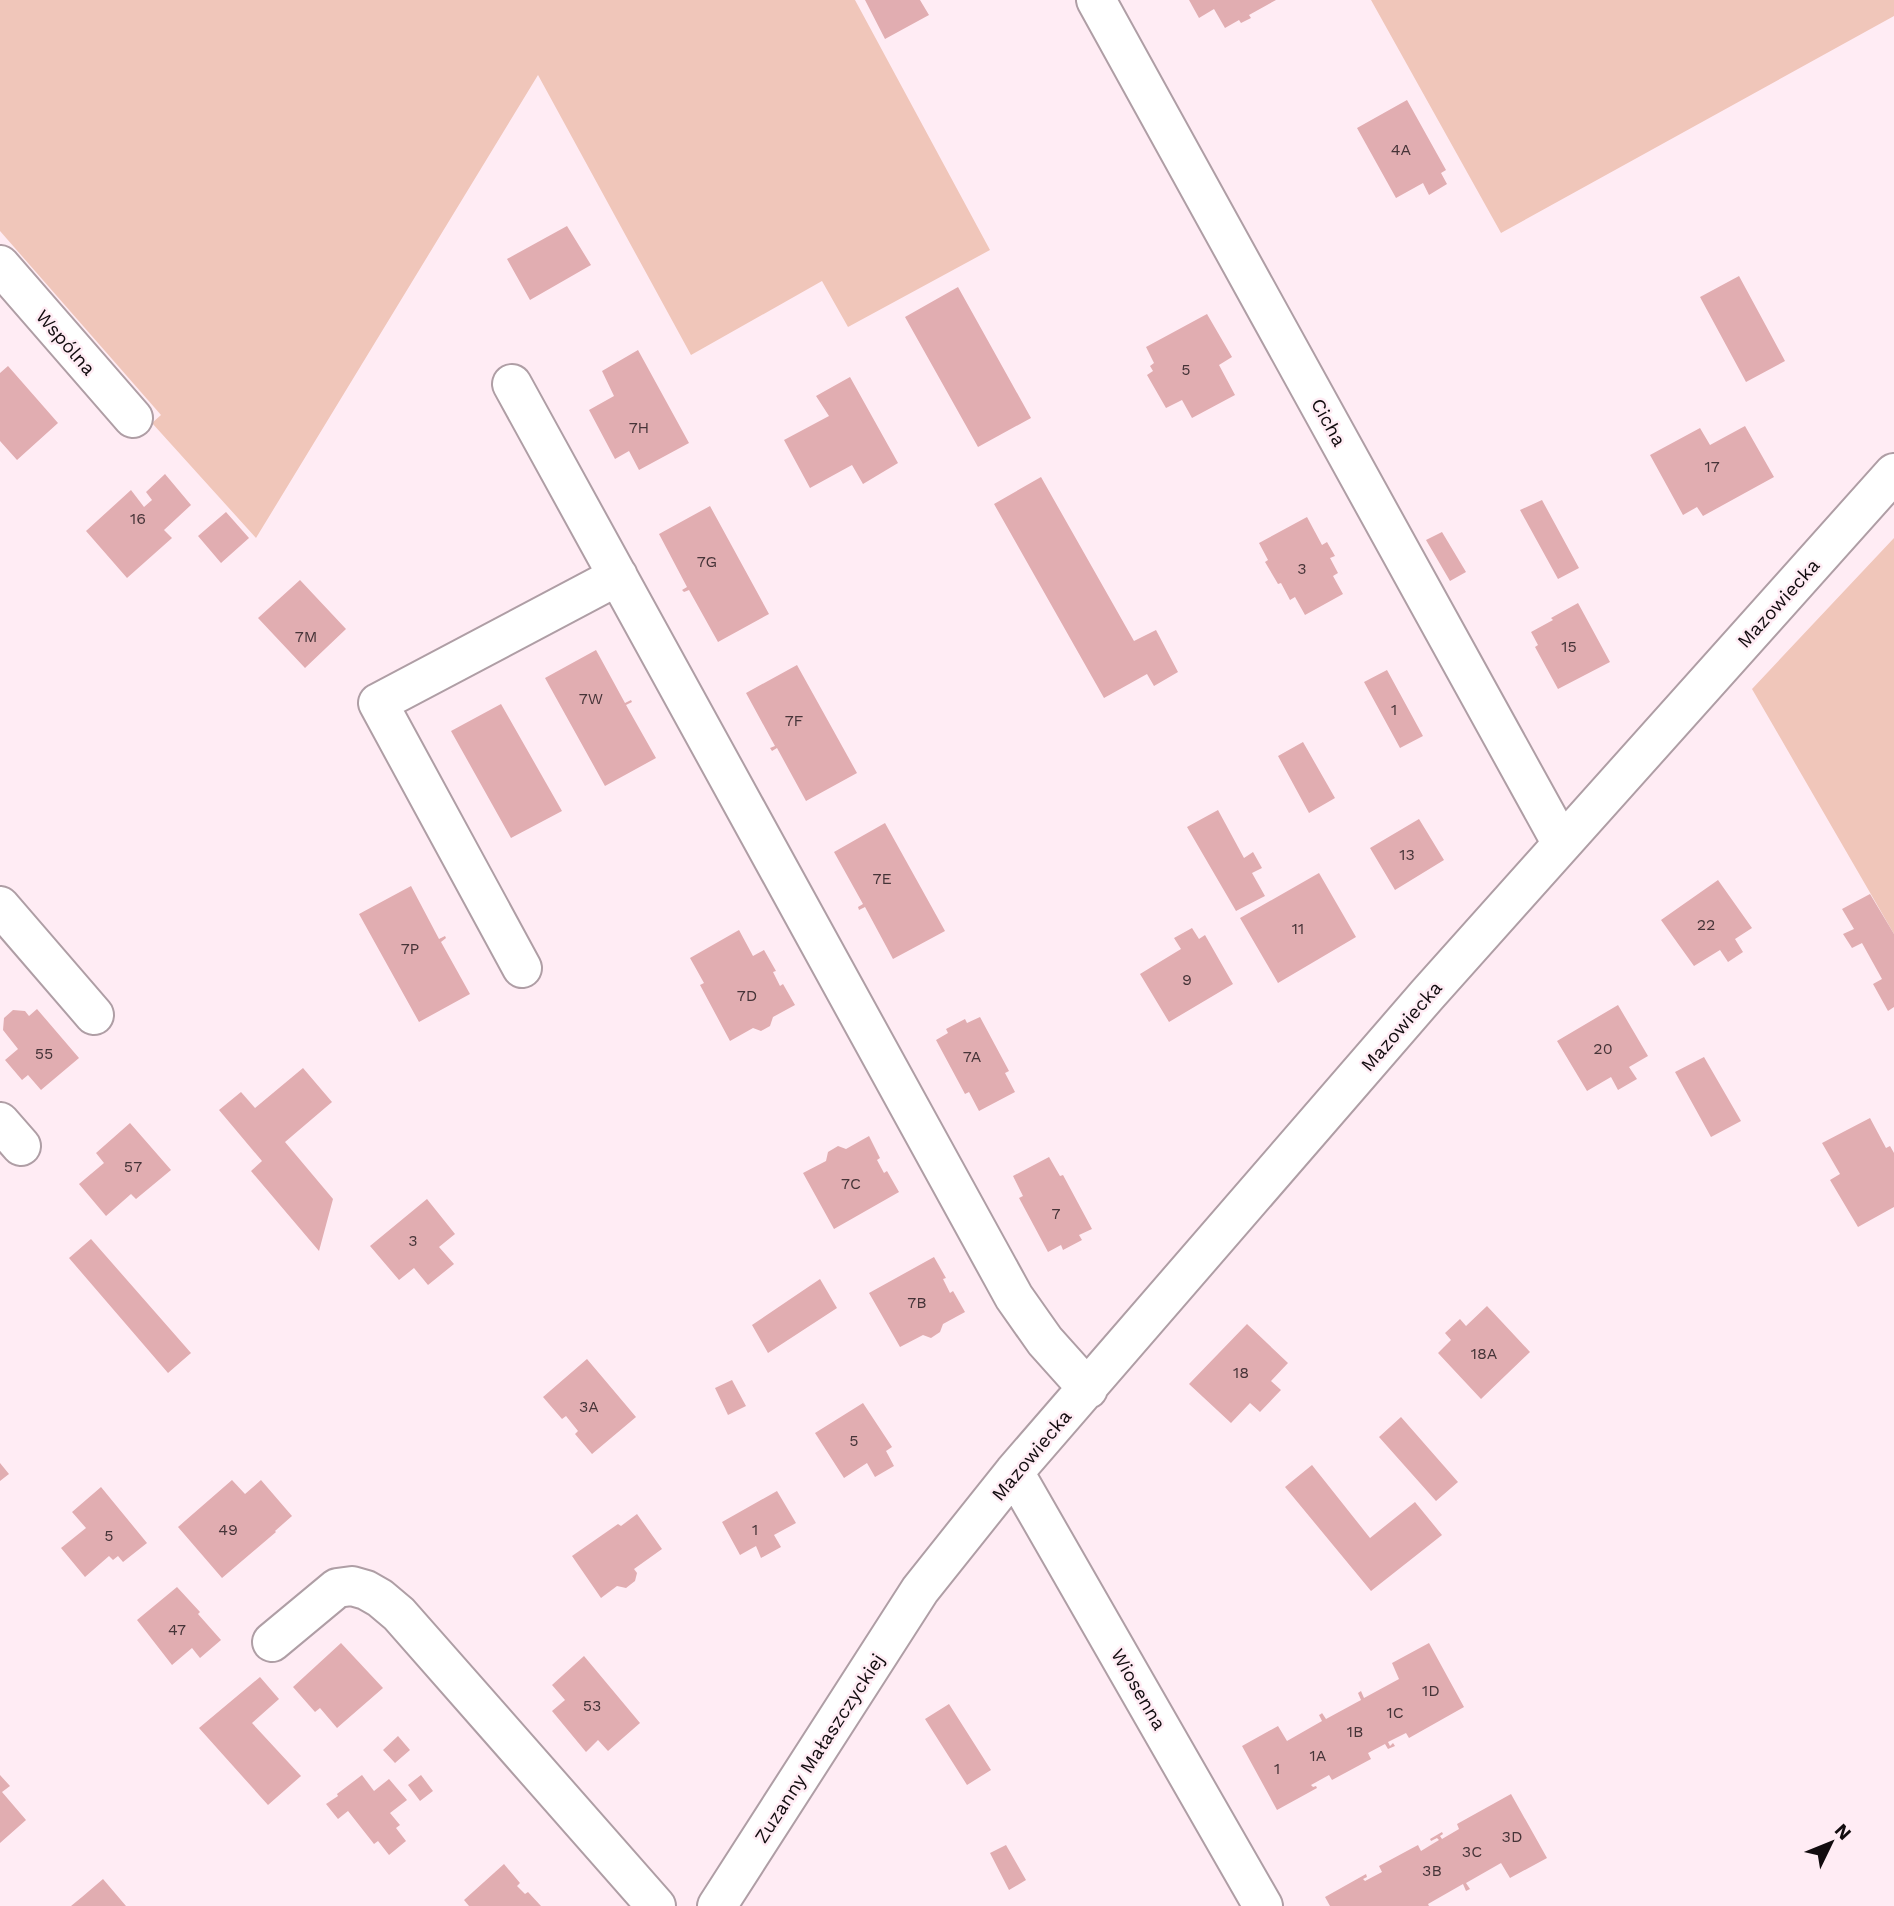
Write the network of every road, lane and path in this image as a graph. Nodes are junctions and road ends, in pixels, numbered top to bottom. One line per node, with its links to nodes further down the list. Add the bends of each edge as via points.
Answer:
1 (1096, 0): 7 (street, Cicha)
2 (0, 265): 4 (street, Wspólna)
3 (512, 384): 6 (street)
4 (132, 418)
5 (1894, 473): 7 (street, Mazowiecka)
6 (618, 576): 9 (street, via 378,704); 11 (street, via 1014,1297)
7 (1562, 844): 11 (street, Mazowiecka)
8 (0, 906): 10 (street)
9 (522, 968)
10 (94, 1015)
11 (1088, 1389): 12 (street, Mazowiecka)
12 (1014, 1472): 13 (street, Mazowiecka); 17 (street, Wiosenna)
13 (920, 1590): 16 (street, Zuzanny Małaszczyckiej)
14 (272, 1642): 15 (street, via 337,1588 352,1586 380,1598)
15 (656, 1906)
16 (717, 1906)
17 (1263, 1906)

